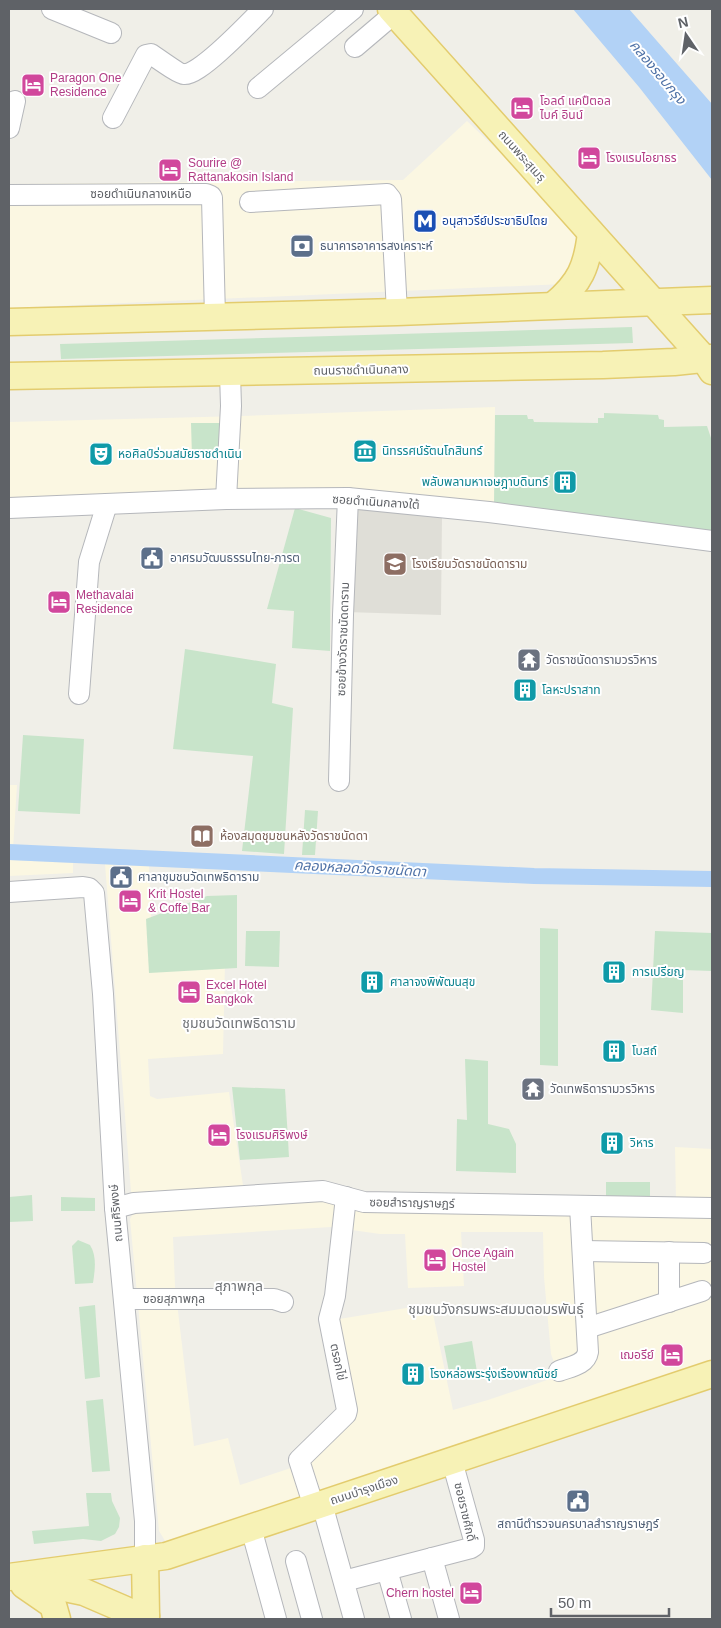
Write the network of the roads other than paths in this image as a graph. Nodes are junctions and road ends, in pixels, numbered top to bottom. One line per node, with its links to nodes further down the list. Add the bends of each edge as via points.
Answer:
1 (52, 9): 5 (street)
2 (263, 9): 9 (street, via 205,64 190,74 182,74 146,54)
3 (353, 9): 7 (street)
4 (393, 11): 6 (street); 13 (main road, ถนนพระสุเมรุ)
5 (111, 33)
6 (355, 47)
7 (258, 88)
8 (15, 101): 10 (street)
9 (113, 118)
10 (9, 128)
11 (9, 195): 18 (street, ซอยดำเนินกลางเหนือ, via 211,196)
12 (250, 202): 17 (street, via 389,196)
13 (592, 233): 15 (main road, ถนนพระสุเมรุ); 16 (main road, via 582,273 569,292)
14 (712, 300): 15 (main road)
15 (654, 302): 16 (main road); 20 (main road, ถนนพระสุเมรุ)
16 (554, 305): 17 (main road)
17 (397, 312): 18 (main road)
18 (215, 317): 19 (main road)
19 (9, 322)
20 (710, 363): 21 (main road, ถนนราชดำเนินกลาง)
21 (230, 372): 22 (main road, ถนนราชดำเนินกลาง); 24 (street)
22 (9, 376)
23 (348, 498): 24 (street, ซอยดำเนินกลางใต้); 27 (street, ซอยดำเนินกลางใต้, via 489,512); 29 (street, ซอยข้างวัดราชนัดดาราม)
24 (226, 499): 25 (street, ซอยดำเนินกลางใต้)
25 (107, 504): 26 (street, ซอยดำเนินกลางใต้); 28 (street, via 88,562)
26 (9, 508)
27 (712, 541)
28 (79, 694)
29 (339, 781)
30 (9, 892): 33 (street, ถนนศิริพงษ์, via 83,887 94,893)
31 (346, 1198): 32 (street, ซอยสำราญราษฎร์, via 364,1202); 33 (street, ซอยสำราญราษฎร์, via 323,1191 134,1203); 46 (street, ตรอกไข่, via 335,1296 329,1319 347,1410 299,1460)
32 (580, 1206): 34 (street, ซอยสำราญราษฎร์); 35 (street)
33 (115, 1208): 39 (street, ถนนศิริพงษ์)
34 (712, 1208)
35 (583, 1251): 36 (street); 42 (street)
36 (669, 1252): 37 (street); 41 (street)
37 (704, 1253)
38 (702, 1291): 41 (street)
39 (124, 1299): 40 (street, ซอยสุภาพกุล, via 274,1299); 48 (street, ถนนศิริพงษ์, via 145,1521)
40 (283, 1302)
41 (669, 1302): 42 (street)
42 (587, 1328): 43 (street, via 587,1358)
43 (558, 1371)
44 (712, 1374): 45 (main road, ถนนบำรุงเมือง)
45 (452, 1462): 46 (main road, ถนนบำรุงเมือง); 49 (street, ซอยราชศักดิ์, via 474,1546)
46 (318, 1505): 47 (main road, ถนนบำรุงเมือง); 53 (street)
47 (251, 1528): 48 (main road, ถนนบำรุงเมือง, via 166,1556); 56 (street)
48 (145, 1558): 52 (main road, ถนนบำรุงเมือง); 54 (main road, ถนนศิริพงษ์)
49 (432, 1558): 51 (street); 60 (street)
50 (296, 1561): 57 (street)
51 (387, 1570): 53 (street); 59 (street)
52 (11, 1577): 54 (main road, via 84,1592); 55 (main road, via 53,1605)
53 (344, 1581): 58 (street)
54 (143, 1618)
55 (57, 1619)
56 (276, 1619)
57 (312, 1619)
58 (354, 1619)
59 (401, 1619)
60 (449, 1619)

